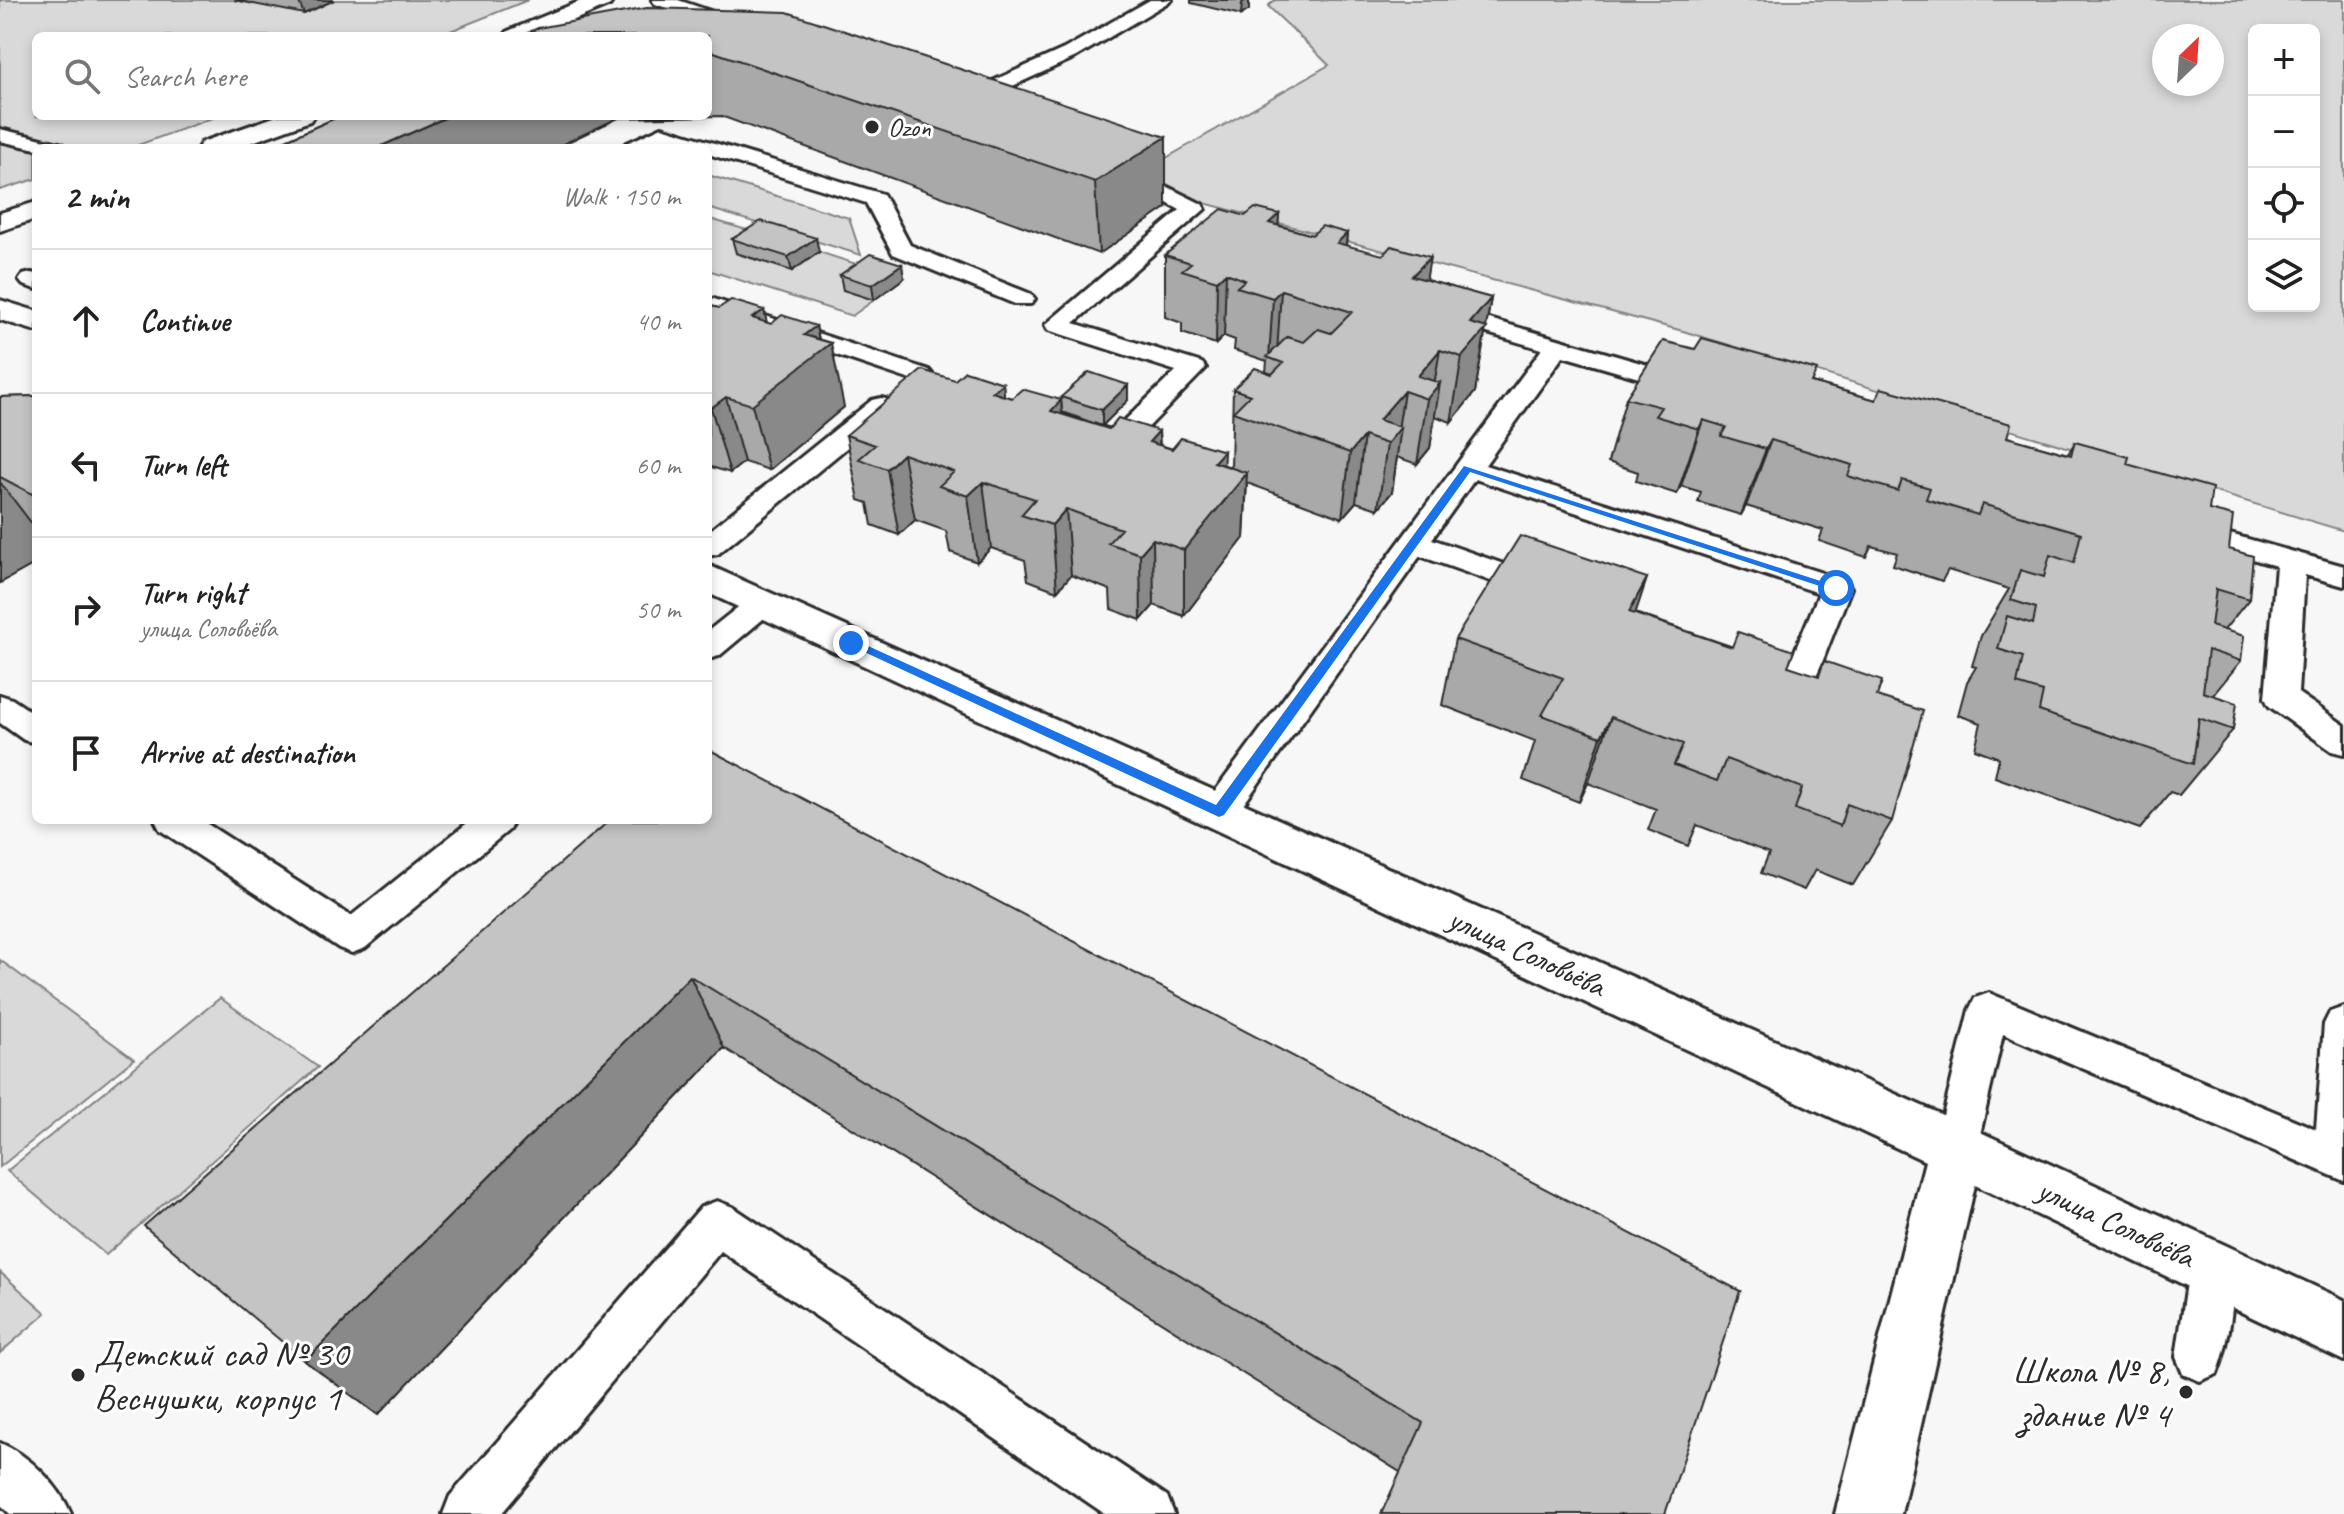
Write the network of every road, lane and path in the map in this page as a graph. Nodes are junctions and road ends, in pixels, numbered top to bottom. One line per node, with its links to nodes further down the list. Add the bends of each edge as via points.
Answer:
1 (602, 0): 5 (street)
2 (661, 0): 4 (lane)
3 (1163, 0): 6 (lane, via 1070,53 955,99)
4 (745, 29)
5 (526, 32)
6 (988, 110)
7 (290, 120): 10 (street)
8 (0, 135): 9 (lane)
9 (39, 144)
10 (222, 144)
11 (640, 144): 12 (lane, via 662,133)
12 (698, 144)
13 (712, 148): 19 (lane, via 875,199 901,249)
14 (1106, 163): 17 (lane, via 1194,209)
15 (32, 211): 16 (street)
16 (0, 222)
17 (1167, 232): 18 (lane); 28 (lane, via 1057,325 1193,368 1119,441)
18 (1197, 241)
19 (1023, 299)
20 (712, 305): 25 (lane)
21 (1422, 306): 24 (lane)
22 (0, 309): 23 (street)
23 (32, 321)
24 (1557, 346): 27 (lane); 29 (lane)
25 (920, 375): 26 (lane); 32 (lane)
26 (946, 384)
27 (1709, 391)
28 (1080, 428)
29 (1468, 468): 31 (lane); 39 (lane, via 1836,588 1800,678)
30 (2168, 525): 33 (lane)
31 (1413, 543): 36 (lane); 43 (lane)
32 (712, 544)
33 (2291, 561): 34 (lane); 42 (lane, via 2281,698)
34 (2344, 576)
35 (712, 580): 37 (street, улица Соловьёва)
36 (1562, 595)
37 (763, 603): 38 (lane); 43 (street, улица Соловьёва)
38 (712, 645)
39 (1740, 658)
40 (0, 707): 41 (lane)
41 (32, 728)
42 (2344, 742)
43 (1219, 812): 47 (street, улица Соловьёва)
44 (179, 824): 45 (lane, via 352,937)
45 (491, 824)
46 (2344, 1024): 48 (lane)
47 (1956, 1148): 48 (lane, via 1989,1010); 49 (street, улица Соловьёва); 56 (street)
48 (2340, 1159)
49 (2212, 1269): 50 (street, улица Соловьёва); 51 (lane)
50 (2344, 1331)
51 (2200, 1357)
52 (0, 1468): 53 (lane)
53 (46, 1514)
54 (468, 1514): 55 (lane, via 717,1222)
55 (1149, 1514)
56 (1868, 1514)

